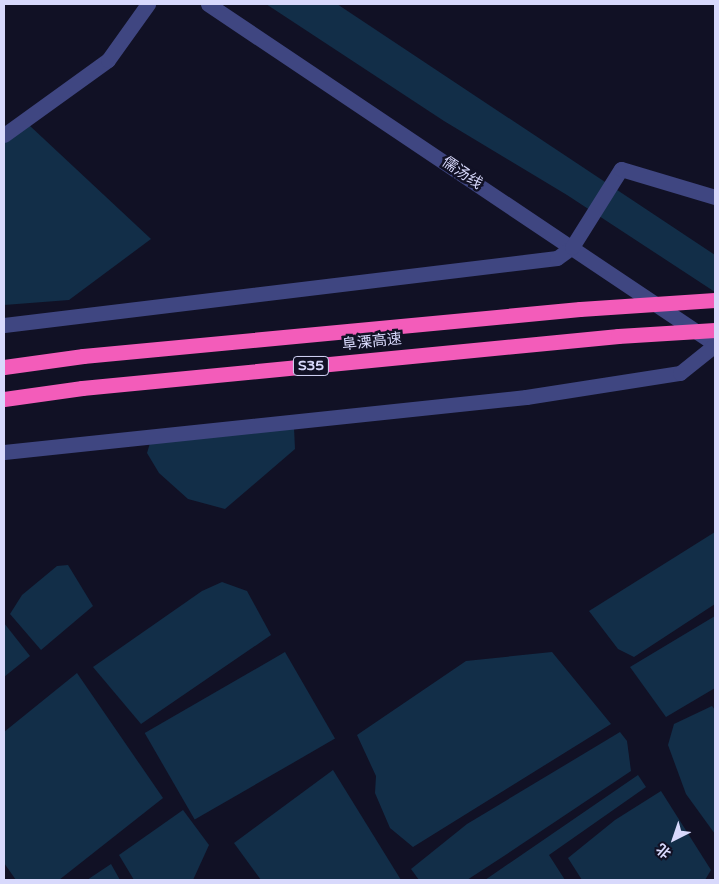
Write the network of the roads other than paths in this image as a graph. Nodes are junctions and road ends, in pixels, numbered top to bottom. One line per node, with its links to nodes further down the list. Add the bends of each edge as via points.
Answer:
1 (148, 4): 3 (street, via 108,60)
2 (208, 4): 5 (street, 儒汤线)
3 (4, 135)
4 (715, 197): 5 (street, via 621,169)
5 (572, 247): 7 (street, via 557,258); 9 (street, 儒汤线)
6 (715, 300): 10 (highway, 阜溧高速 / S35, bridge, via 580,309 83,356)
7 (4, 325)
8 (715, 330): 11 (highway, 阜溧高速 / S35, bridge, via 618,336 82,388)
9 (715, 345): 12 (street, via 680,373 526,397)
10 (4, 368)
11 (4, 399)
12 (4, 452)

